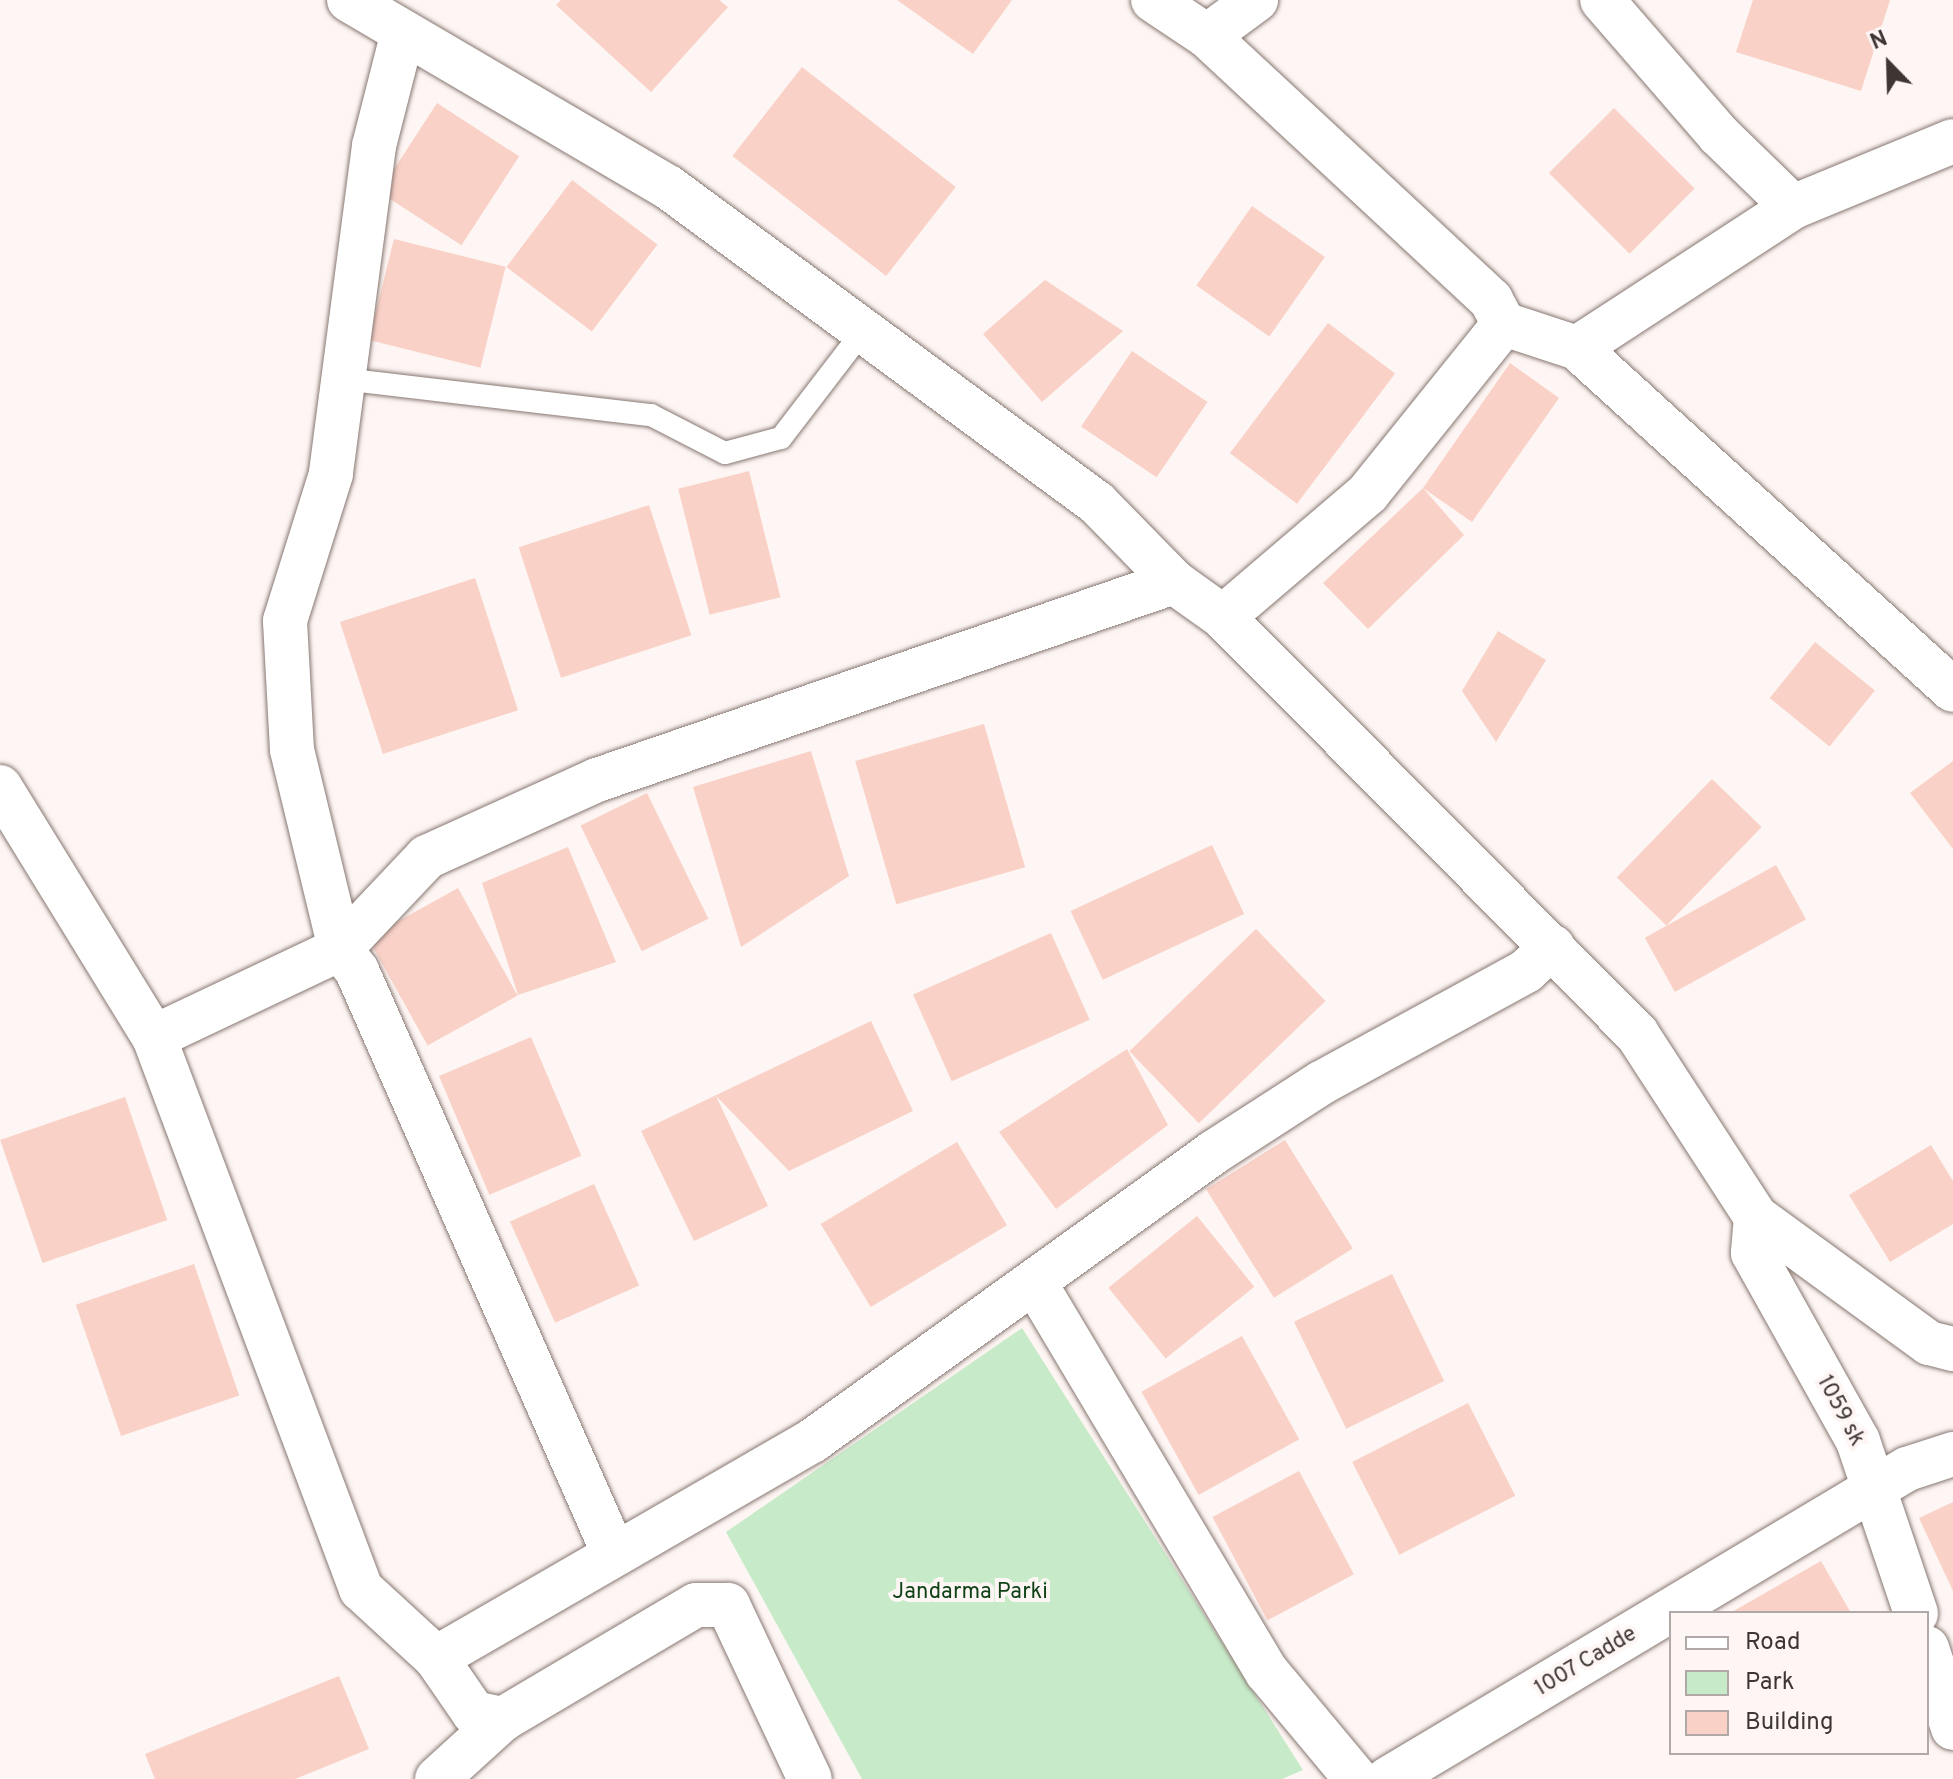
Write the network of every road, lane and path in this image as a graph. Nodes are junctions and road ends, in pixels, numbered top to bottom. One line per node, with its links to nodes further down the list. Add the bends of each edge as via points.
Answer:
1 (349, 0): 5 (street)
2 (1153, 0): 6 (street)
3 (1256, 0): 6 (street)
4 (1602, 0): 8 (street, via 1719,135)
5 (403, 32): 10 (street, via 668,187); 12 (street, via 374,146)
6 (1207, 36): 9 (street, via 1491,300)
7 (1953, 141): 8 (street)
8 (1793, 207): 11 (street)
9 (1504, 324): 11 (street); 14 (street, via 1368,493)
10 (863, 331): 12 (lane, via 781,438 725,453 651,415); 13 (street, via 1097,503)
11 (1577, 348): 15 (street)
12 (343, 379): 18 (street, via 331,474 285,621 292,750)
13 (1174, 582): 14 (street); 18 (street, via 597,780 427,857)
14 (1223, 617): 17 (street)
15 (1953, 690)
16 (0, 787): 19 (street)
17 (1553, 947): 20 (street, via 1637,1034); 21 (street, via 1526,971 1241,1135)
18 (340, 949): 19 (street); 25 (street, via 364,986)
19 (154, 1037): 30 (street, via 361,1589)
20 (1756, 1217): 22 (street, via 1929,1343); 24 (street, 1059 sk, via 1753,1253 1858,1441)
21 (1036, 1285): 25 (street, via 812,1441); 35 (street, via 1267,1672)
22 (1953, 1349)
23 (1953, 1454): 24 (street, 1007 Cadde, via 1907,1469)
24 (1876, 1490): 26 (street, 1007 Cadde); 27 (street, 1059 sk)
25 (614, 1554): 30 (street)
26 (1672, 1611)
27 (1915, 1611)
28 (1669, 1613): 36 (street, 1007 Cadde)
29 (1929, 1654): 32 (street)
30 (436, 1658): 31 (street, via 474,1713)
31 (503, 1719): 33 (street); 34 (street, via 696,1605 728,1605)
32 (1953, 1728)
33 (437, 1779)
34 (810, 1779)
35 (1356, 1779)
36 (1388, 1779)

